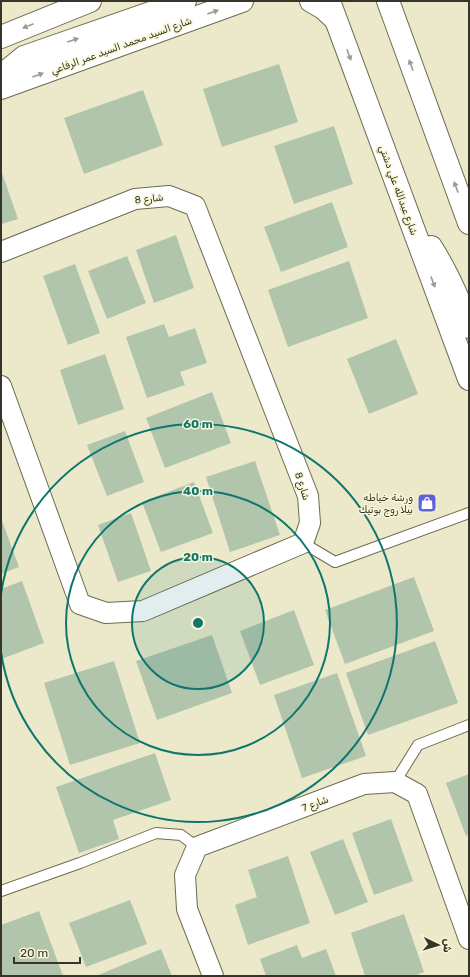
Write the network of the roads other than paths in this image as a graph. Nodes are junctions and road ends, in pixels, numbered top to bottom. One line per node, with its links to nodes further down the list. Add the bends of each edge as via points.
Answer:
1 (185, 1): 8 (main road, one-way to 1, via 24,58)
2 (242, 1): 9 (main road, شارع السيد محمد السيد عمر الرفاعي, one-way to 2)
3 (311, 1): 6 (main road)
4 (388, 1): 11 (main road, one-way to 4)
5 (87, 2): 7 (main road, one-way to 7)
6 (332, 10): 10 (main road, شارع عبدالله علي دشتي, one-way to 10)
7 (1, 37)
8 (1, 76)
9 (1, 88)
10 (404, 206): 13 (main road, via 439,259 458,296); 14 (main road, شارع عبدالله علي دشتي, one-way to 14)
11 (469, 224)
12 (1, 252): 17 (street, شارع 8, via 135,198 169,196 195,206 308,496 310,523)
13 (469, 327)
14 (469, 379)
15 (1, 386): 17 (street, via 80,604 106,613 143,611)
16 (469, 513): 17 (lane, via 335,562)
17 (303, 543)
18 (469, 725): 19 (lane, via 418,745)
19 (395, 782): 20 (street, شارع 7, via 364,784); 22 (street, via 417,794)
20 (197, 847): 21 (lane, via 181,834 156,833); 23 (street, via 185,875 187,909)
21 (1, 891)
22 (469, 939)
23 (213, 976)

